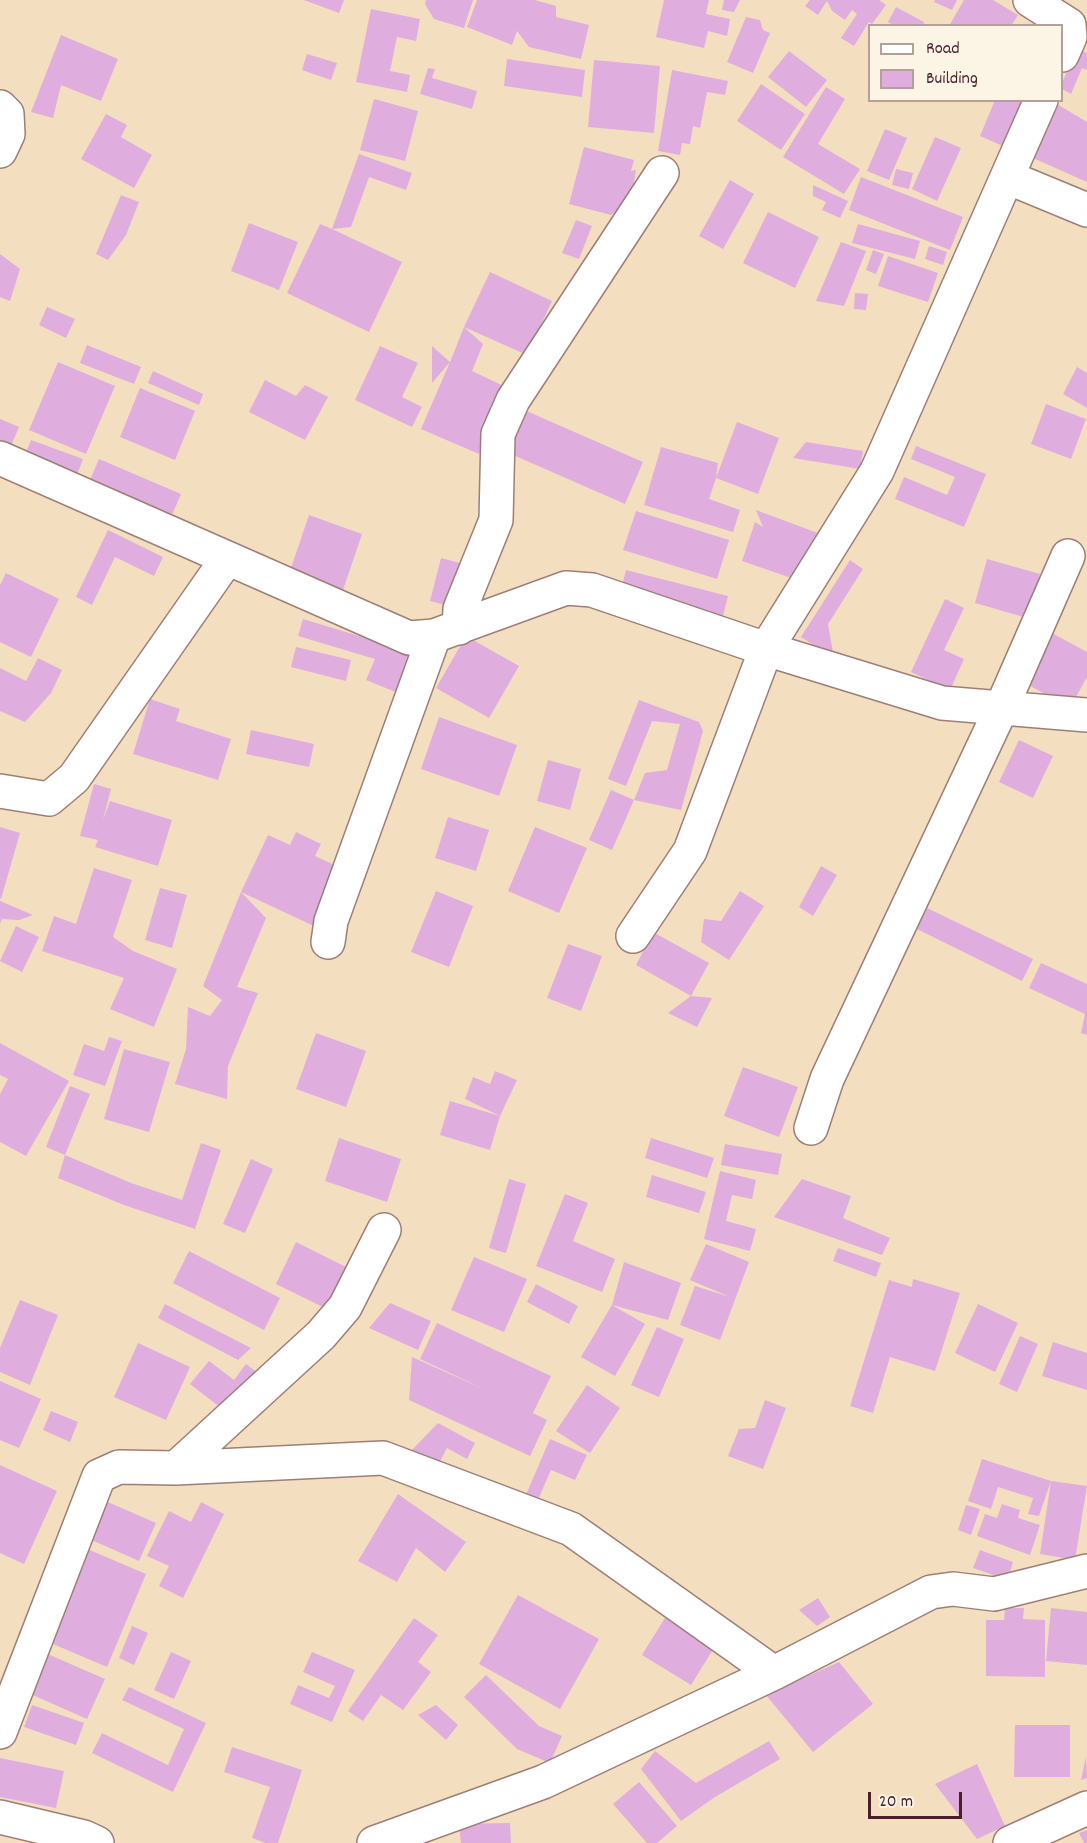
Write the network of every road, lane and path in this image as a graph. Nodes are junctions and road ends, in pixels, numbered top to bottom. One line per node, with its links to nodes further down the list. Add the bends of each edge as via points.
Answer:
1 (1030, 0): 2 (street, via 1069,26 1070,37)
2 (1063, 53)
3 (1040, 102): 7 (street)
4 (0, 107): 5 (street, via 7,114 8,134)
5 (0, 151)
6 (662, 173): 12 (street, via 513,400 498,434 496,520 460,609)
7 (1007, 177): 8 (street); 13 (street, via 877,471)
8 (1087, 210)
9 (0, 458): 11 (street)
10 (1068, 556): 14 (street)
11 (227, 559): 12 (street, via 409,638); 16 (street, via 74,778 48,798)
12 (446, 632): 13 (street, via 566,588 620,598); 18 (street, via 331,921)
13 (766, 649): 14 (street, via 942,703); 17 (street, via 690,851)
14 (1001, 709): 15 (street); 19 (street, via 827,1079)
15 (1087, 715)
16 (0, 791)
17 (633, 936)
18 (328, 942)
19 (811, 1128)
20 (384, 1230): 21 (street, via 345,1307 321,1335)
21 (176, 1468): 23 (street, via 383,1458 571,1529); 24 (street, via 119,1467 99,1476)
22 (1087, 1571): 23 (street, via 994,1594 953,1589 931,1592)
23 (774, 1673): 29 (street, via 543,1782)
24 (0, 1732)
25 (1087, 1808): 27 (street)
26 (0, 1816): 28 (street)
27 (1036, 1839)
28 (98, 1843)
29 (374, 1843)

